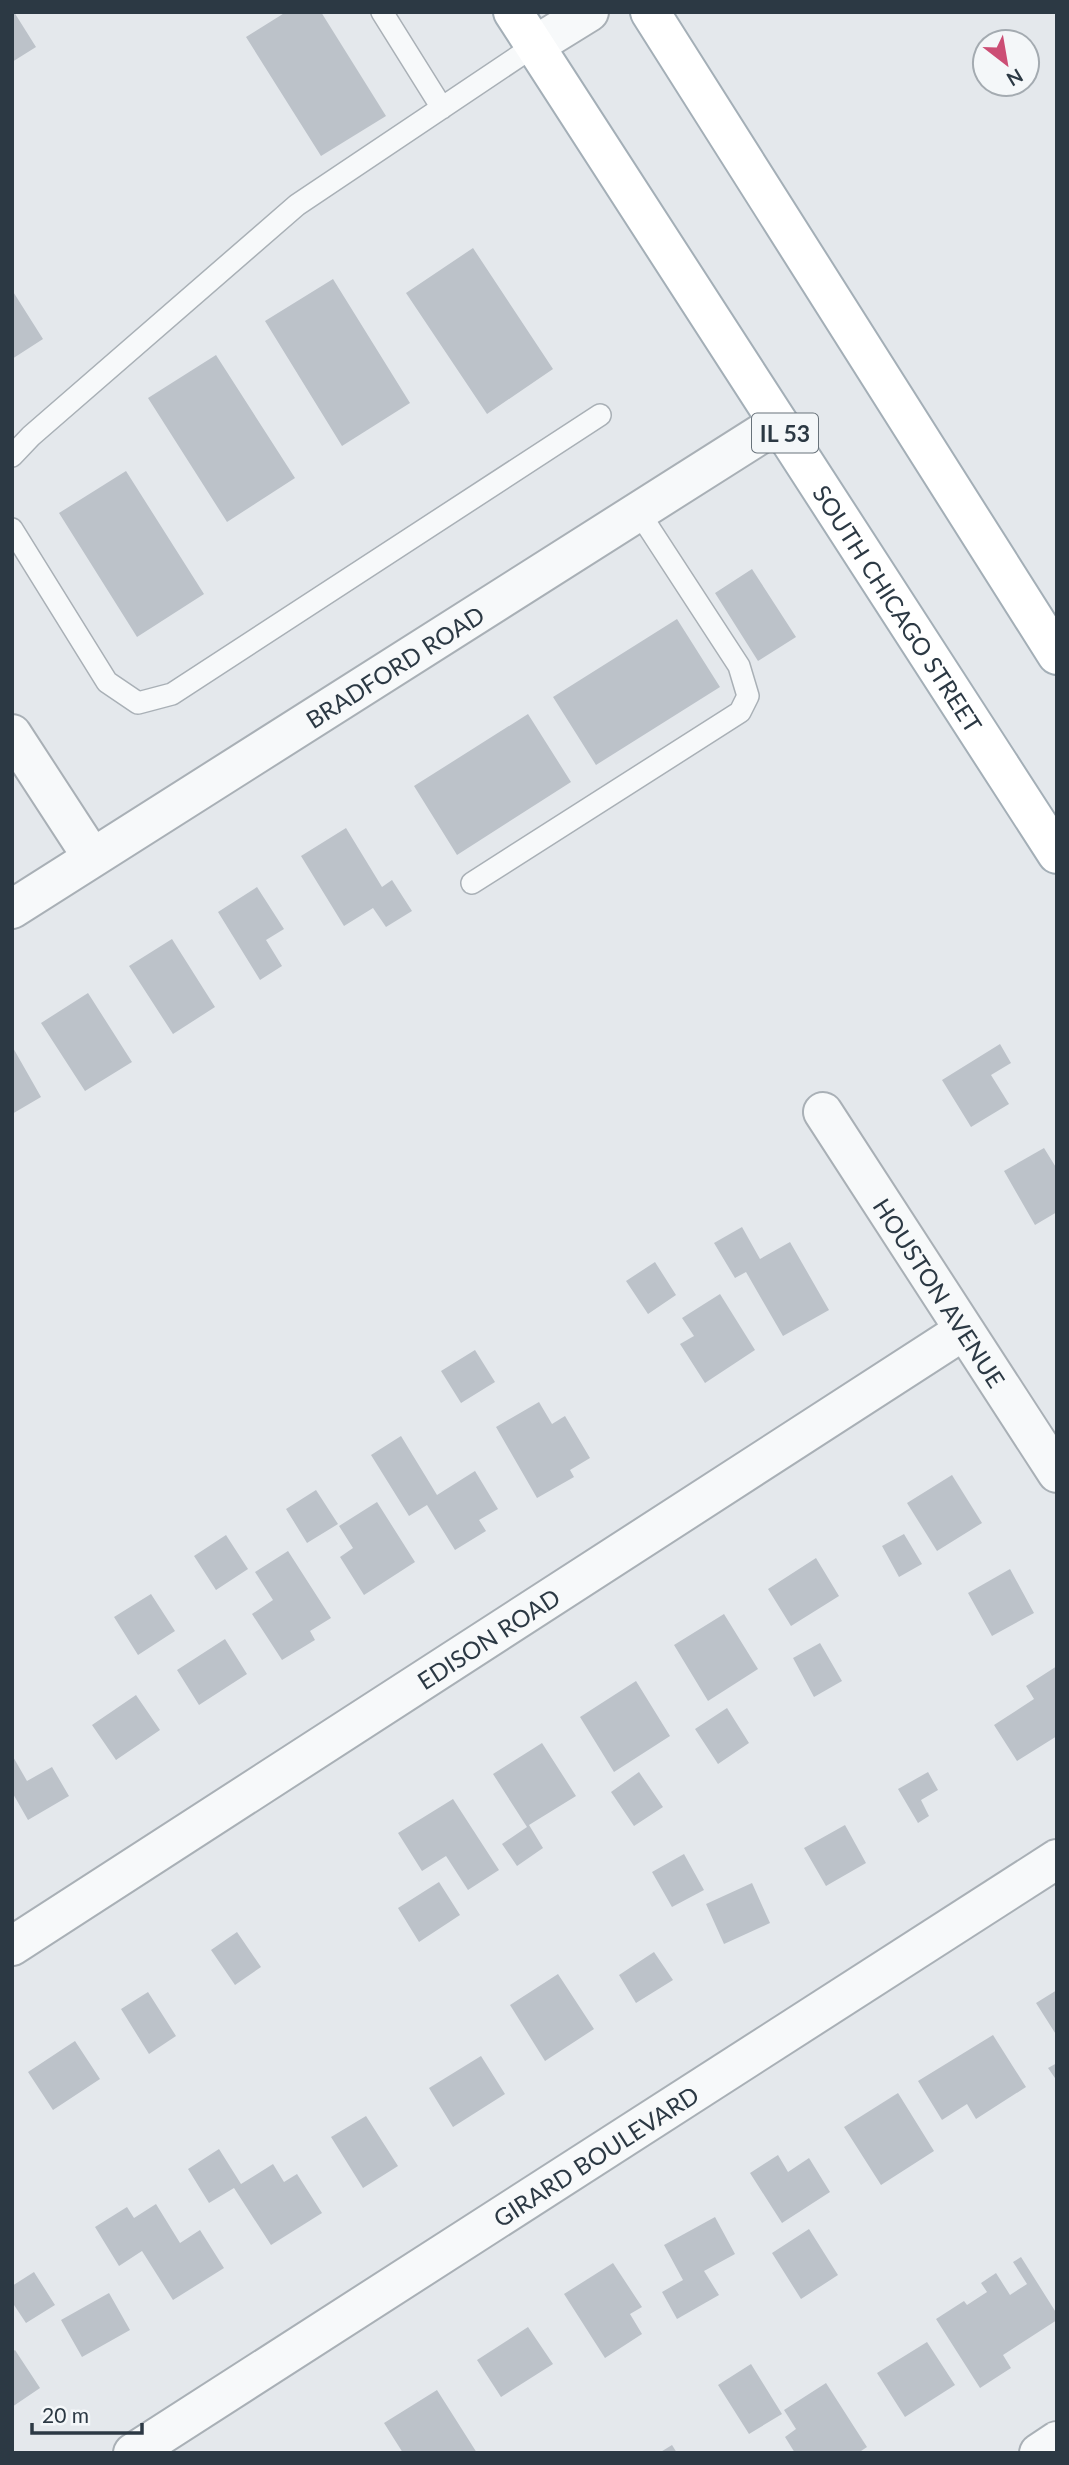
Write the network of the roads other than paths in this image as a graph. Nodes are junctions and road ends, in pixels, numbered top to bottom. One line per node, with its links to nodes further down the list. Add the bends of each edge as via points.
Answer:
1 (382, 12): 6 (lane)
2 (513, 12): 5 (main road, SOUTH CHICAGO STREET / IL 53)
3 (589, 12): 5 (street)
4 (650, 12): 12 (main road)
5 (534, 47): 6 (lane); 8 (main road, SOUTH CHICAGO STREET / IL 53)
6 (442, 108): 9 (lane, via 297,205)
7 (600, 415): 11 (lane, via 172,694 138,704 107,682)
8 (778, 423): 10 (street, BRADFORD ROAD); 14 (main road, SOUTH CHICAGO STREET / IL 53)
9 (12, 456)
10 (638, 511): 15 (street, BRADFORD ROAD); 16 (lane, via 739,666 748,696 740,712)
11 (12, 529)
12 (1057, 655)
13 (12, 734): 15 (street)
14 (1057, 854)
15 (92, 858): 17 (street, BRADFORD ROAD)
16 (472, 883)
17 (12, 909)
18 (823, 1112): 19 (street, HOUSTON AVENUE)
19 (963, 1331): 20 (street, HOUSTON AVENUE); 22 (street, EDISON ROAD)
20 (1057, 1473)
21 (1057, 1859): 24 (street, GIRARD BOULEVARD)
22 (12, 1945)
23 (1057, 2441): 25 (street)
24 (133, 2453)
25 (1039, 2453)

